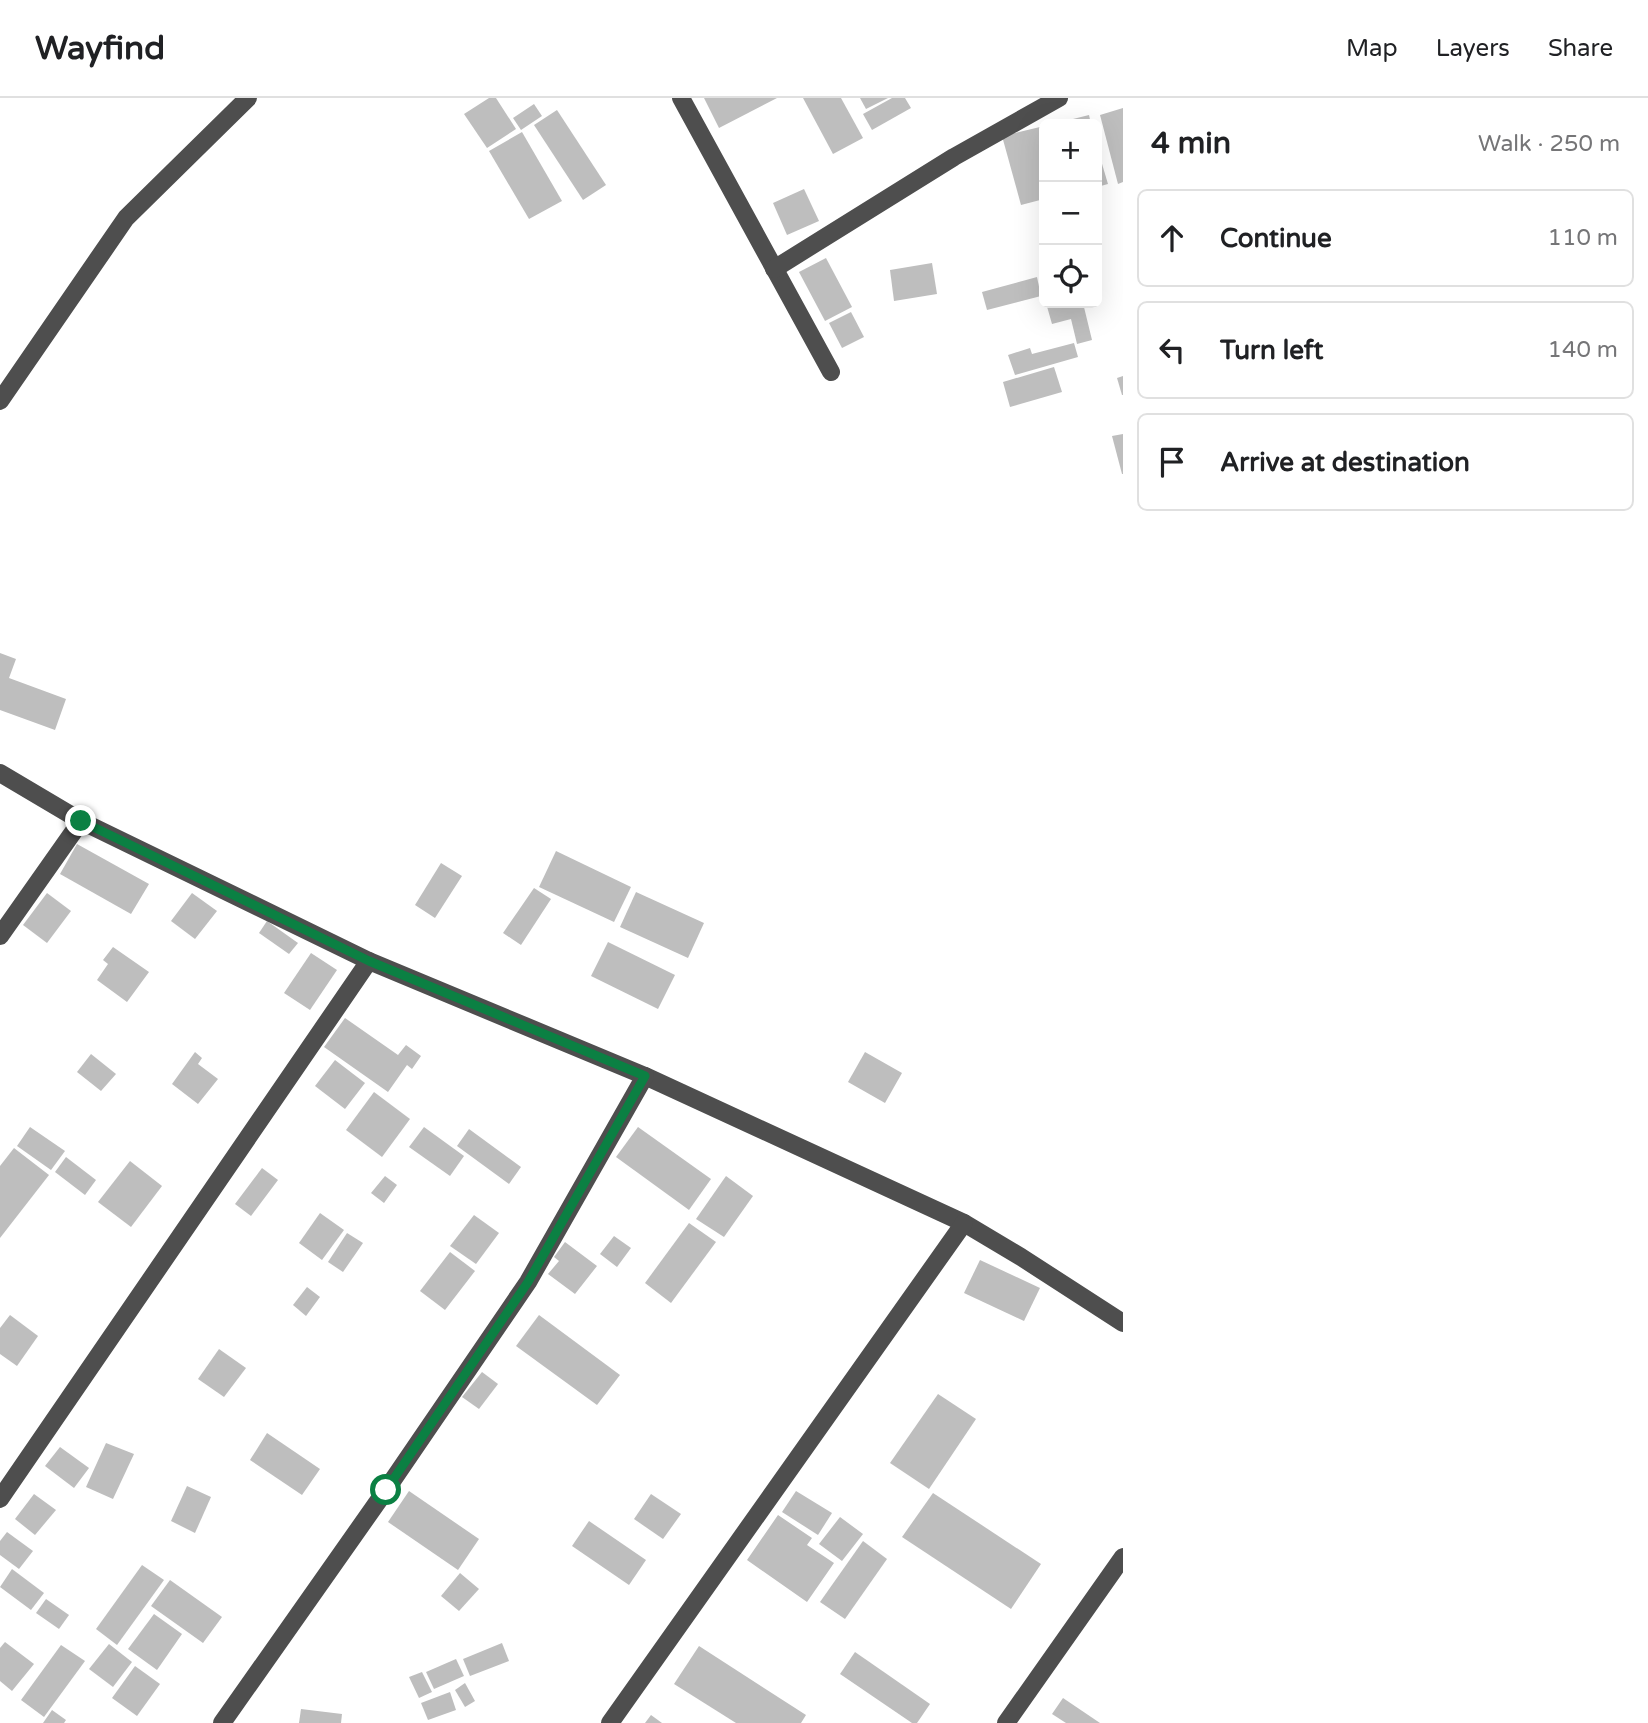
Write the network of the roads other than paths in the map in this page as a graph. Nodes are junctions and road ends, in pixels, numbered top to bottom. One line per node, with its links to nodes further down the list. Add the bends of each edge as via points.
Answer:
1 (248, 98): 6 (street, via 126,218)
2 (681, 98): 4 (street)
3 (1059, 98): 4 (street)
4 (774, 269): 5 (street)
5 (831, 372)
6 (0, 401)
7 (0, 773): 8 (street)
8 (81, 821): 9 (street); 10 (street)
9 (0, 936)
10 (369, 961): 11 (street); 14 (street)
11 (645, 1076): 12 (street); 16 (street, via 528,1282)
12 (964, 1223): 13 (street); 17 (street)
13 (1123, 1323)
14 (0, 1499)
15 (1123, 1557): 18 (street)
16 (222, 1723)
17 (610, 1723)
18 (1006, 1723)

